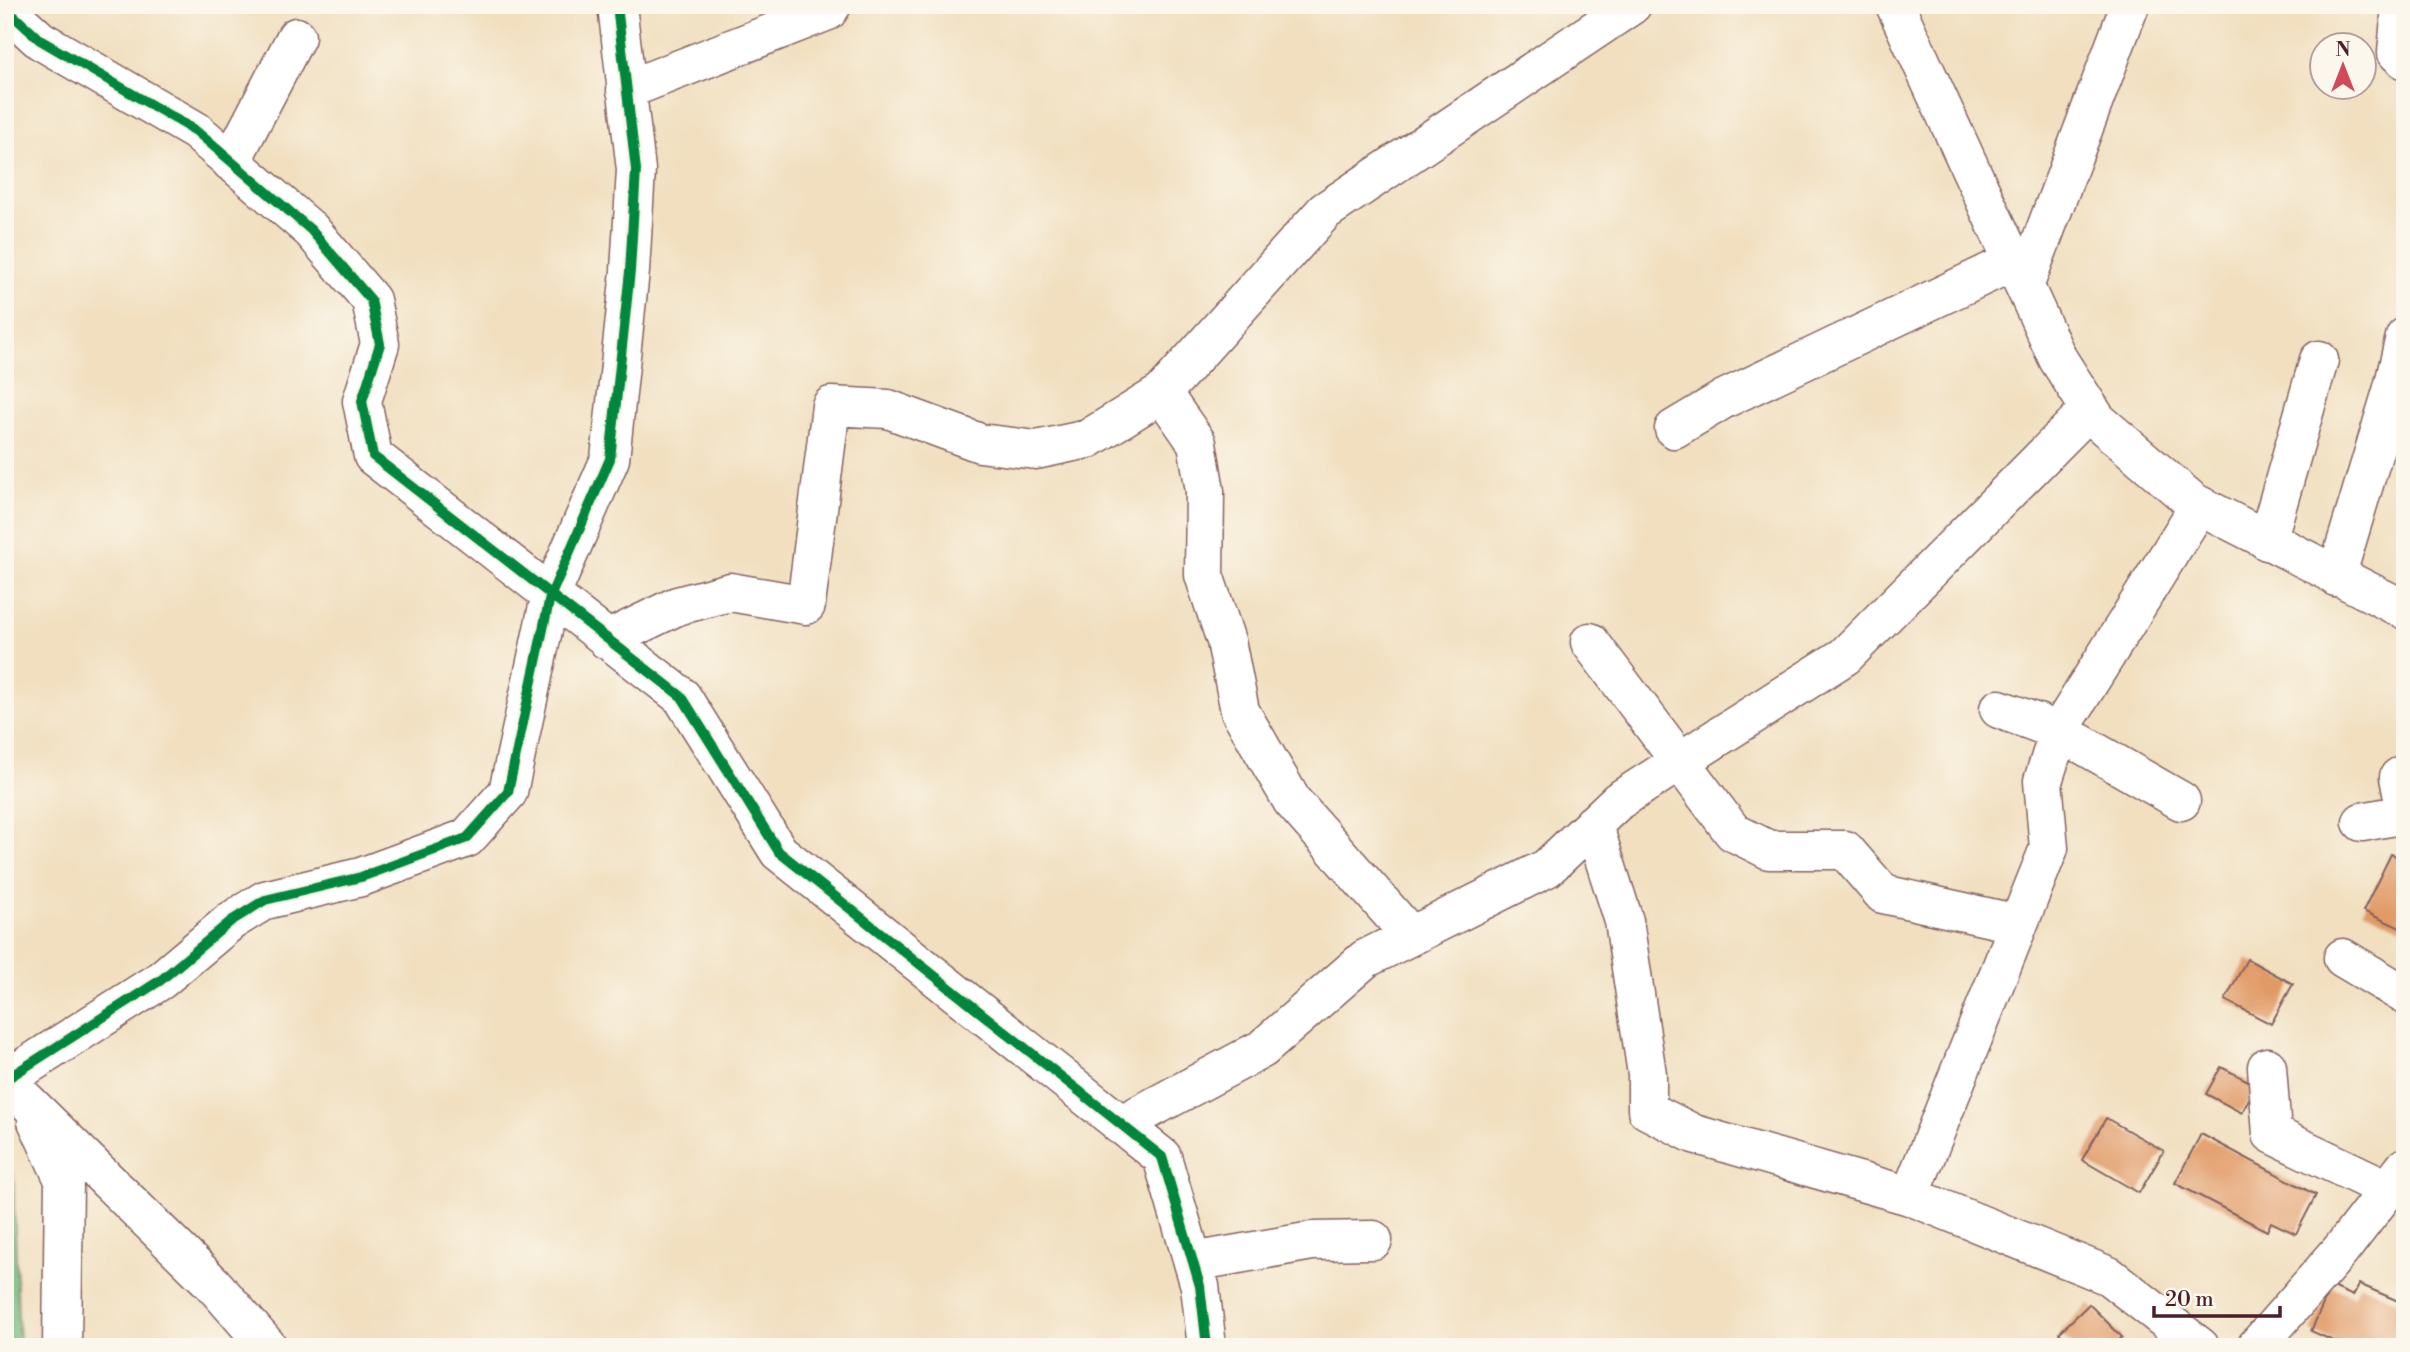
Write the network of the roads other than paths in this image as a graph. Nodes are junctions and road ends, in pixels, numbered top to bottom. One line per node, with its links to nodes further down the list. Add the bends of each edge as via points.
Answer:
1 (617, 5): 10 (street)
2 (831, 5): 10 (street, via 828,11)
3 (1632, 5): 15 (street, via 1325,211)
4 (1895, 5): 12 (street)
5 (2130, 5): 12 (street)
6 (2401, 5): 9 (street, via 2397,53)
7 (5, 8): 11 (street, via 40,40 195,131)
8 (296, 37): 11 (street)
9 (2405, 60)
10 (626, 90): 21 (street, via 636,170 610,459)
11 (231, 162): 21 (street, via 311,230 371,300 380,344 362,401 373,456)
12 (2020, 272): 16 (street, via 2058,359); 17 (street, via 1724,399)
13 (2405, 337): 20 (street)
14 (2319, 360): 19 (street)
15 (1162, 393): 23 (street, via 1088,439 1036,450 980,443 887,408 831,407 806,605 730,592 677,606); 33 (street, via 1197,443 1205,491 1204,575 1226,641 1240,711 1292,801)
16 (2090, 408): 18 (street, via 2097,420); 27 (street, via 1845,656)
17 (1674, 429)
18 (2199, 506): 19 (street); 26 (street)
19 (2267, 541): 20 (street)
20 (2336, 577): 22 (street)
21 (550, 597): 23 (street); 37 (street, via 508,792 467,838 361,877 265,900)
22 (2405, 610)
23 (607, 640): 38 (street, via 682,697 779,852)
24 (1590, 642): 27 (street)
25 (1999, 709): 26 (street)
26 (2059, 731): 29 (street); 32 (street, via 2043,780 2049,848)
27 (1677, 762): 31 (street); 32 (street, via 1733,832 1769,850 1844,850 1883,894)
28 (2403, 799): 30 (street)
29 (2181, 802)
30 (2362, 822)
31 (1593, 824): 33 (street, via 1547,868); 40 (street, via 1624,922 1647,1074 1647,1110 1694,1134)
32 (2018, 924): 40 (street)
33 (1411, 936): 38 (street, via 1365,959 1262,1049)
34 (2343, 958): 35 (street)
35 (2405, 995)
36 (2267, 1067): 39 (street, via 2272,1134)
37 (12, 1086): 43 (street, via 64,1180); 44 (street, via 214,1284)
38 (1120, 1125): 42 (street, via 1162,1157)
39 (2396, 1178): 47 (street, via 2341,1250)
40 (1910, 1196): 46 (street, via 2109,1276)
41 (1374, 1240): 42 (street, via 1312,1241)
42 (1193, 1262): 45 (street)
43 (62, 1347)
44 (268, 1347)
45 (1207, 1347)
46 (2200, 1347)
47 (2256, 1347)

